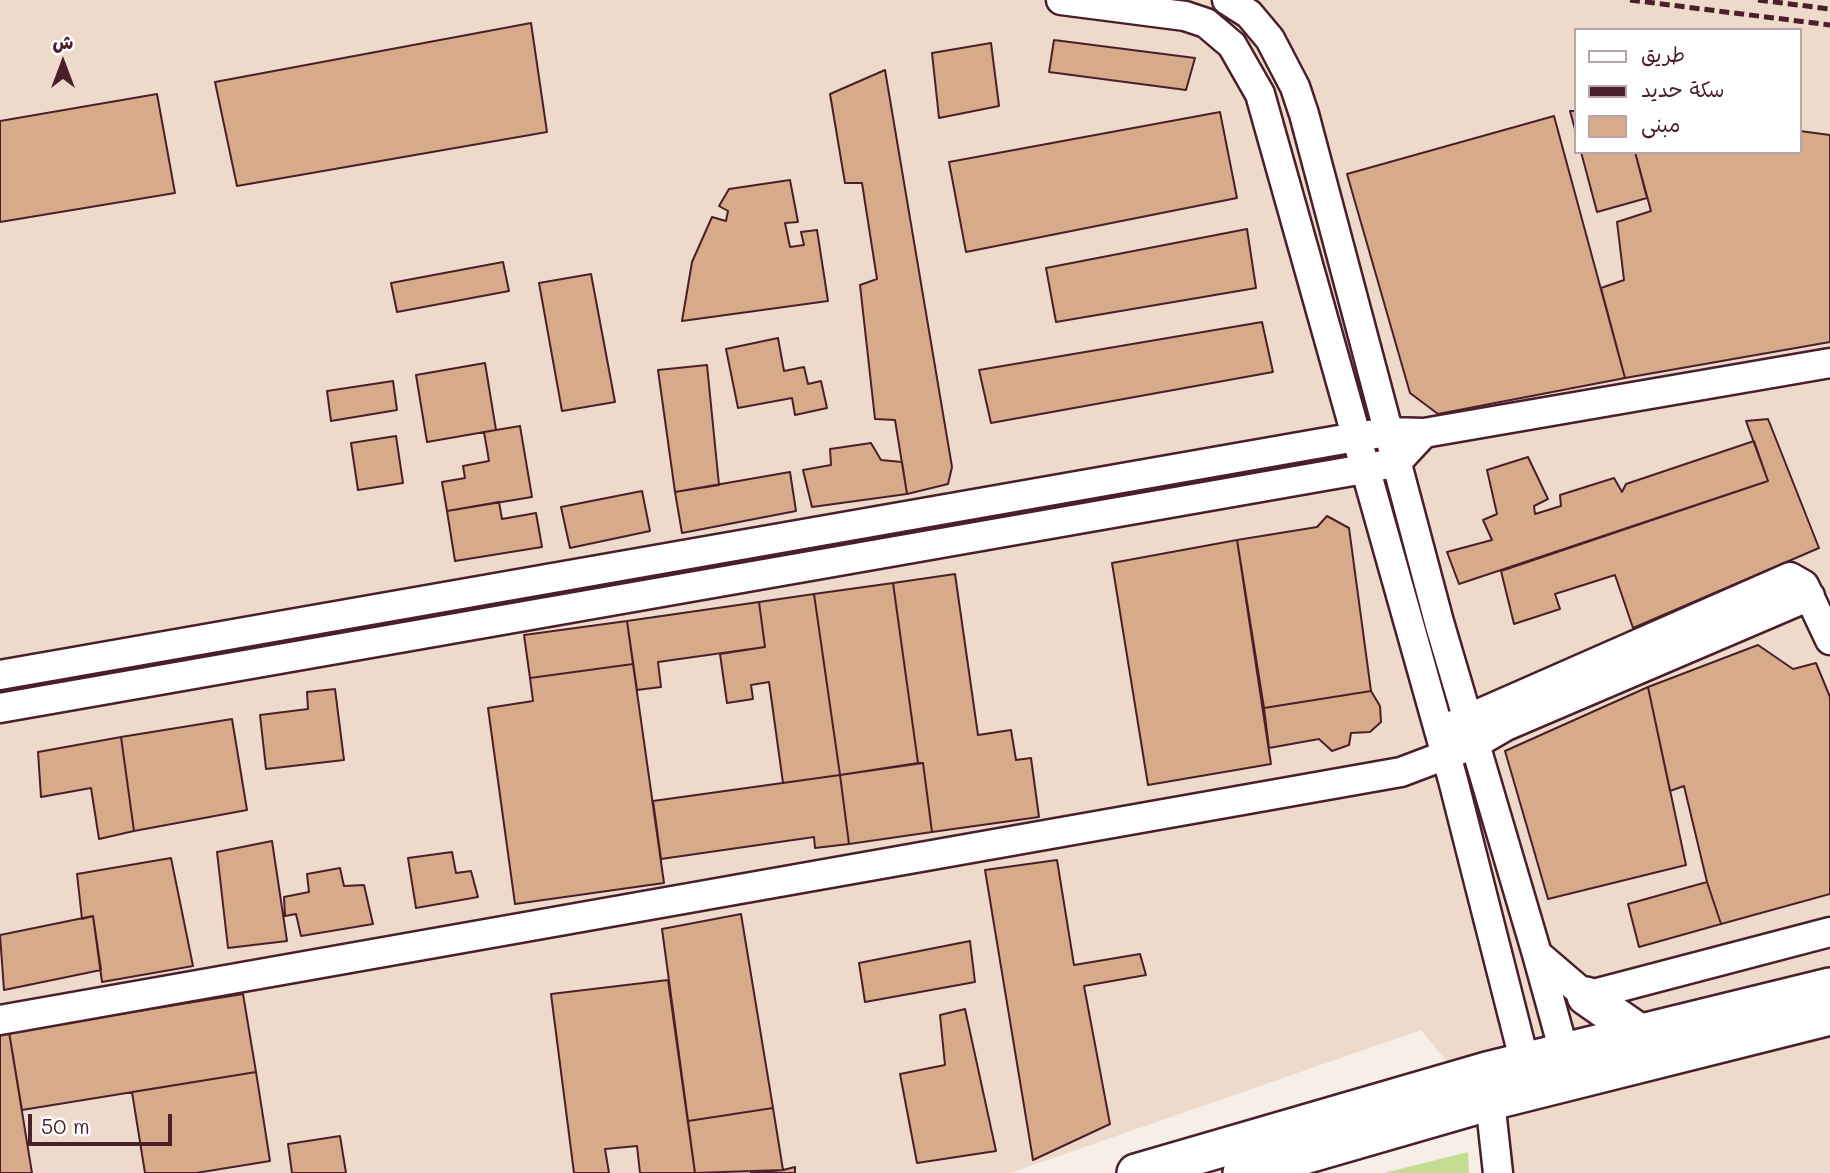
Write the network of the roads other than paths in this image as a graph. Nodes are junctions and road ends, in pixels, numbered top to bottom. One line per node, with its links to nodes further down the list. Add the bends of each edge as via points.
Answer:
1 (1061, 0): 4 (street, via 1185,16 1221,34)
2 (1227, 0): 3 (street, via 1250,14)
3 (1276, 48): 4 (street); 6 (street, via 1304,114)
4 (1246, 66): 8 (street, via 1267,118)
5 (1830, 363): 7 (street)
6 (1388, 432): 7 (street); 8 (street); 9 (street)
7 (1424, 433): 9 (street)
8 (1356, 437): 10 (street); 12 (street)
9 (1397, 462): 10 (street); 11 (street)
10 (1364, 469): 13 (street); 14 (street)
11 (1418, 546): 13 (street); 18 (street)
12 (707, 551): 14 (street); 16 (street)
13 (1388, 553): 19 (street)
14 (713, 583): 17 (street)
15 (1830, 640): 18 (street, via 1810,596 1506,726)
16 (0, 675)
17 (0, 708)
18 (1471, 731): 19 (street); 21 (street)
19 (1443, 744): 25 (street, via 1420,766 1390,774); 28 (street)
20 (1830, 932): 23 (street)
21 (1537, 954): 23 (street); 27 (street)
22 (1830, 987): 26 (main road)
23 (1586, 996): 26 (main road)
24 (1830, 1016): 27 (main road)
25 (0, 1020)
26 (1642, 1035): 27 (main road)
27 (1569, 1068): 28 (main road)
28 (1529, 1077): 29 (main road)
29 (1489, 1086): 30 (main road); 31 (main road); 32 (street)
30 (1136, 1173)
31 (1242, 1173)
32 (1498, 1173)

